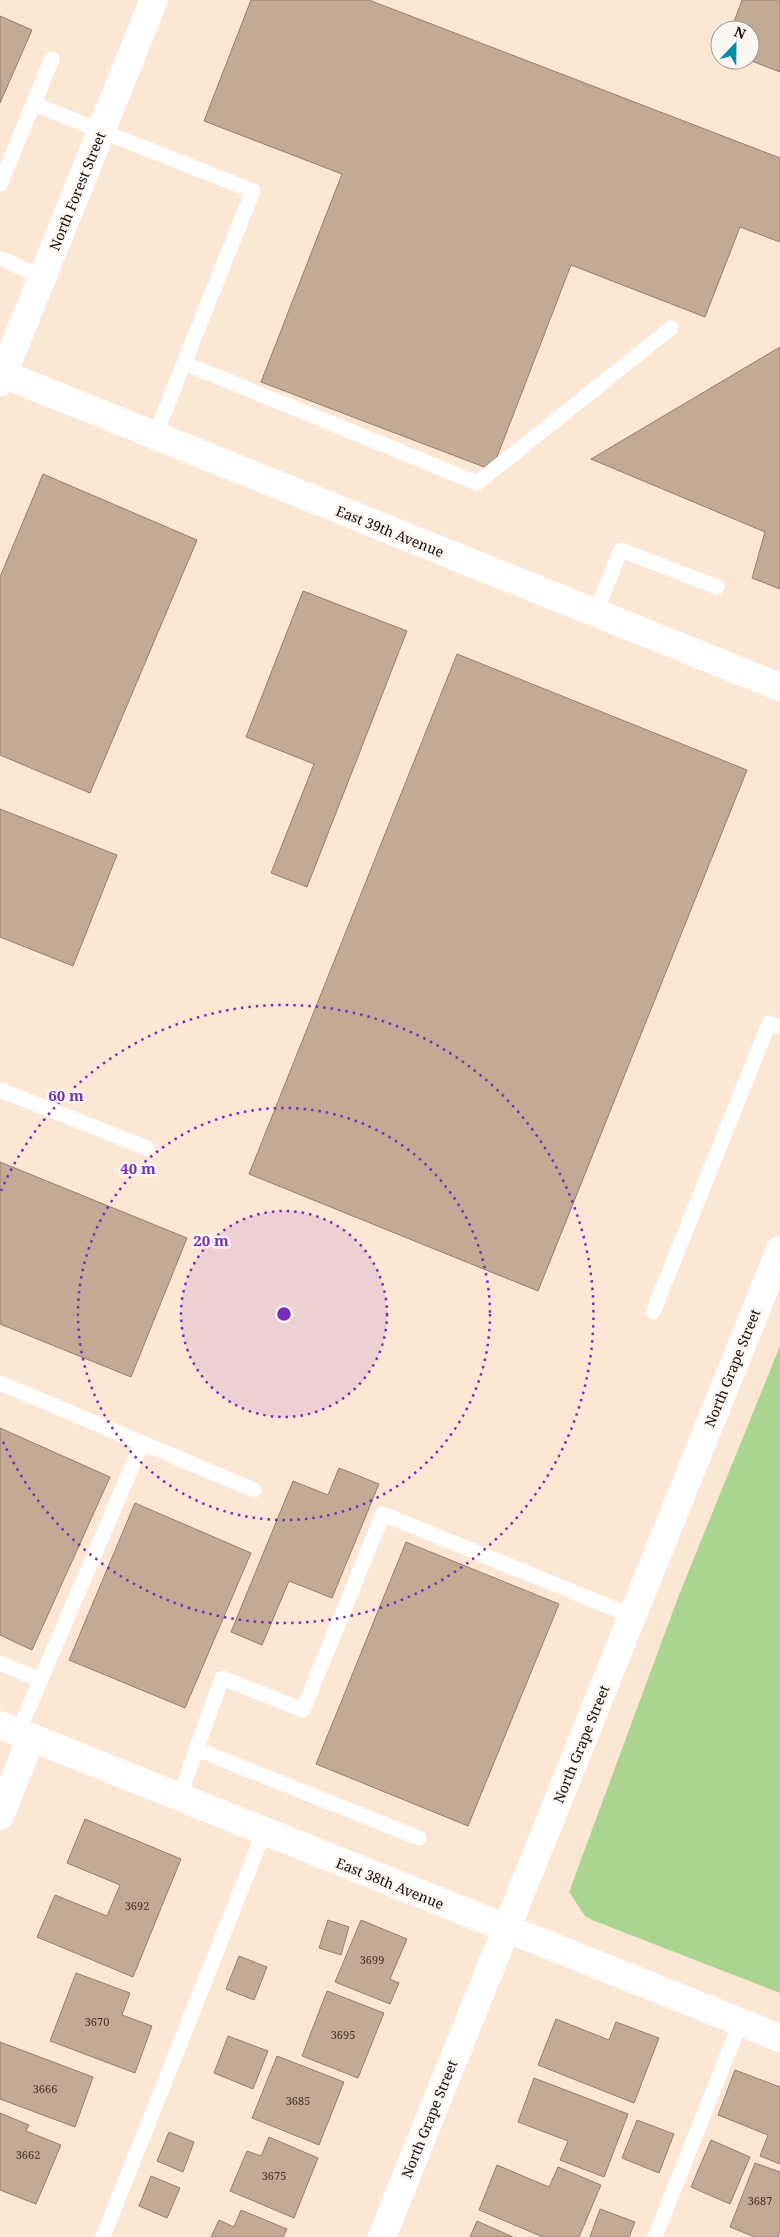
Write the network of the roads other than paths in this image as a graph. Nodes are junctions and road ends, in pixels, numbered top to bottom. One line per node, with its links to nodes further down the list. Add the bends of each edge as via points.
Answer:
1 (154, 0): 4 (street, North Forest Street)
2 (52, 59): 3 (lane)
3 (34, 104): 4 (lane); 5 (lane)
4 (102, 130): 7 (street, North Forest Street); 9 (lane, via 253,191)
5 (0, 184)
6 (0, 258): 7 (lane)
7 (42, 277): 10 (street, North Forest Street)
8 (671, 328): 9 (lane, via 477,483)
9 (184, 363): 11 (lane)
10 (1, 377): 11 (street, East 39th Avenue)
11 (155, 436): 13 (street, East 39th Avenue)
12 (717, 587): 13 (lane, via 621,550)
13 (595, 613): 14 (street, East 39th Avenue)
14 (780, 687)
15 (780, 1027): 19 (lane, via 769,1022)
16 (0, 1090): 17 (lane)
17 (147, 1148)
18 (780, 1250): 23 (street, North Grape Street)
19 (653, 1312)
20 (0, 1383): 21 (lane)
21 (142, 1443): 22 (lane); 25 (lane)
22 (254, 1490)
23 (632, 1616): 27 (lane, via 383,1514 303,1710 222,1678); 32 (street, North Grape Street)
24 (0, 1664): 25 (lane)
25 (40, 1680): 26 (lane)
26 (16, 1732): 28 (street, East 38th Avenue); 29 (street)
27 (196, 1749): 28 (lane); 31 (lane)
28 (179, 1798): 30 (street, East 38th Avenue)
29 (0, 1816)
30 (264, 1832): 32 (street, East 38th Avenue); 35 (lane)
31 (419, 1838)
32 (506, 1930): 33 (street, East 38th Avenue); 36 (street, North Grape Street)
33 (740, 2023): 34 (street, East 38th Avenue); 37 (lane)
34 (780, 2038)
35 (103, 2237)
36 (382, 2237)
37 (655, 2237)

